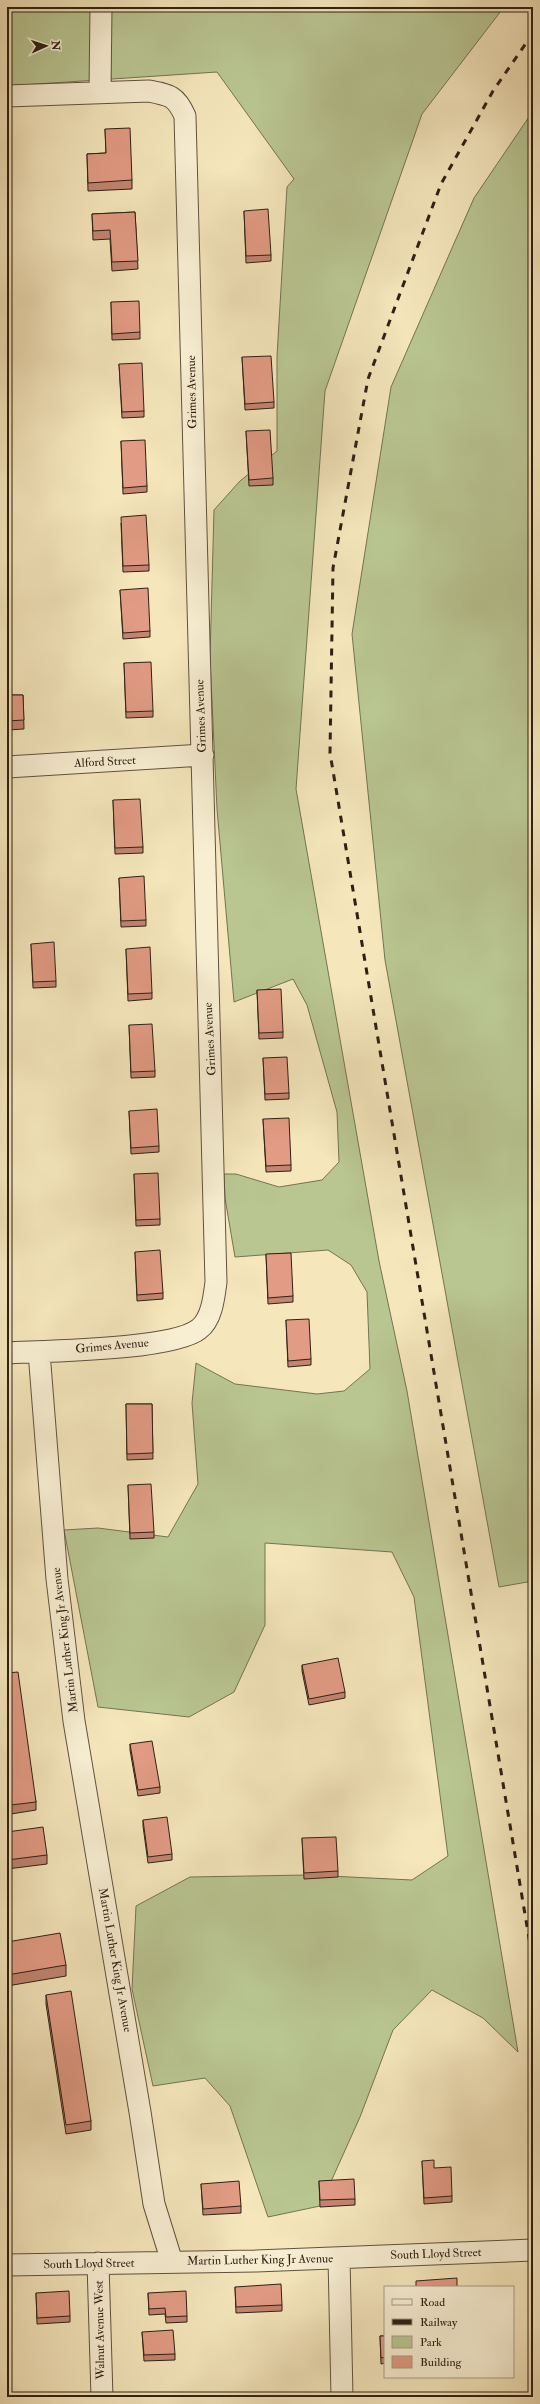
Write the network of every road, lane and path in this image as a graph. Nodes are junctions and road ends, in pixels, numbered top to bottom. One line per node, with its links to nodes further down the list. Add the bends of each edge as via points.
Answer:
1 (101, 7): 2 (street)
2 (100, 92): 3 (street, Grimes Avenue); 4 (street, Grimes Avenue, via 149,91 170,95 175,98 185,116)
3 (7, 96)
4 (203, 755): 5 (street, Alford Street); 6 (street, Grimes Avenue, via 216,1282 212,1307 200,1328 180,1339 107,1348)
5 (7, 767)
6 (39, 1352): 7 (street, Grimes Avenue); 10 (street, Martin Luther King Jr Avenue, via 57,1579 74,1721 154,2204)
7 (7, 1353)
8 (533, 2250): 9 (street, South Lloyd Street)
9 (339, 2258): 10 (street, Martin Luther King Jr Avenue); 14 (street, Martin Luther King Jr Avenue)
10 (172, 2262): 11 (street, South Lloyd Street)
11 (98, 2263): 12 (street, South Lloyd Street); 13 (street, Walnut Avenue West)
12 (7, 2265)
13 (102, 2397)
14 (342, 2397)

